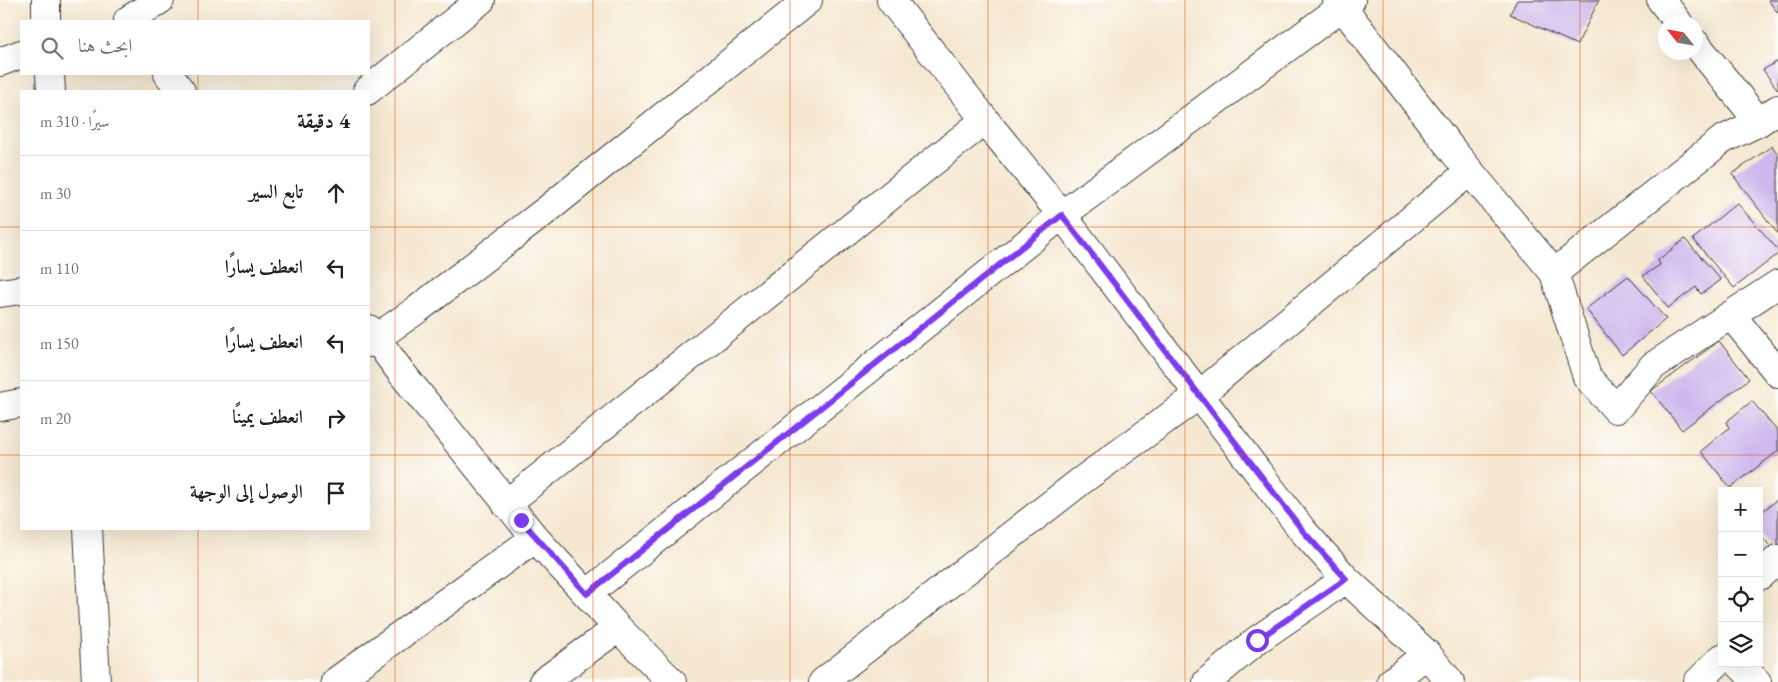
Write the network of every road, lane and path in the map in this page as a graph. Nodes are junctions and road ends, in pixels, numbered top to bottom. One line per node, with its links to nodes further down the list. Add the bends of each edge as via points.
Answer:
1 (46, 0): 7 (street)
2 (160, 0): 8 (street)
3 (481, 0): 16 (street)
4 (808, 0): 26 (street, via 548,209 418,309)
5 (891, 0): 18 (street)
6 (1344, 2): 19 (street); 20 (street)
7 (46, 20)
8 (129, 20)
9 (1703, 51): 17 (street)
10 (20, 54): 11 (street)
11 (0, 62)
12 (50, 75): 14 (street)
13 (169, 75): 15 (street)
14 (51, 90)
15 (180, 90)
16 (369, 90)
17 (1768, 115): 21 (street, via 1722,140)
18 (985, 120): 20 (street); 31 (street)
19 (1470, 172): 21 (street); 28 (street)
20 (1062, 215): 28 (street); 37 (street)
21 (1554, 273): 25 (street, via 1587,377 1616,409 1653,366)
22 (1778, 284): 25 (street)
23 (20, 290): 24 (street)
24 (0, 293)
25 (1731, 315): 27 (street)
26 (371, 337): 31 (street)
27 (1778, 373)
28 (1199, 396): 36 (street, via 1303,531); 46 (street, via 1081,482)
29 (20, 403): 30 (street)
30 (0, 407)
31 (506, 504): 33 (street)
32 (88, 530): 42 (street)
33 (535, 538): 37 (street); 43 (street)
34 (1778, 559): 35 (street)
35 (1763, 572)
36 (1346, 579): 39 (street); 47 (street, via 1257,640)
37 (587, 594): 38 (street)
38 (618, 628): 44 (street); 45 (street)
39 (1428, 654): 48 (street); 49 (street)
40 (1718, 662): 50 (street)
41 (1742, 667): 51 (street)
42 (96, 682)
43 (335, 682)
44 (543, 682)
45 (672, 682)
46 (823, 682)
47 (1207, 682)
48 (1391, 682)
49 (1450, 682)
50 (1698, 682)
51 (1756, 682)

